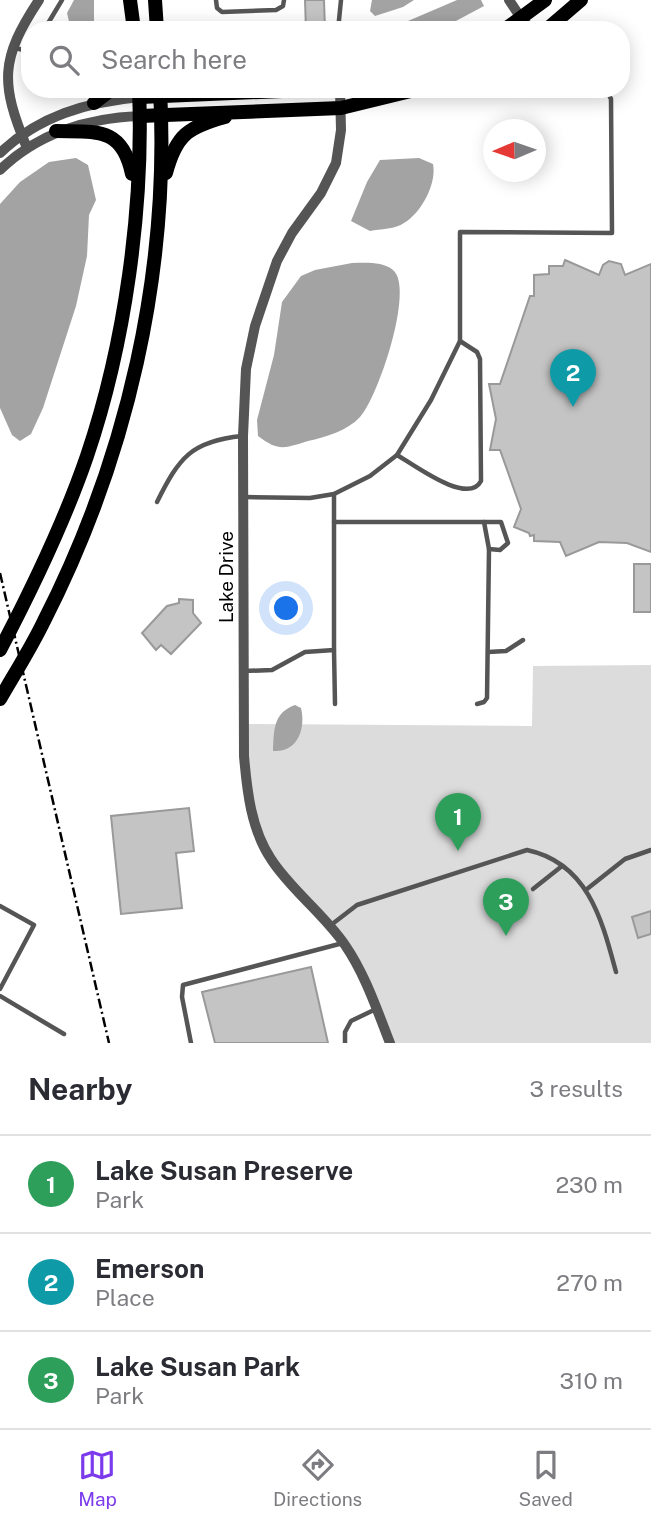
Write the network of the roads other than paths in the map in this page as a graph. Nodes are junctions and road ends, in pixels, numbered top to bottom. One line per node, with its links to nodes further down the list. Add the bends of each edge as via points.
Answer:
1 (39, 0): 12 (street)
2 (62, 0): 13 (lane)
3 (130, 0): 14 (main road); 15 (main road)
4 (155, 0): 16 (main road)
5 (216, 0): 6 (lane, via 222,12 276,10 284,6)
6 (284, 0)
7 (341, 0): 17 (lane)
8 (509, 0): 11 (street)
9 (545, 0): 11 (main road)
10 (581, 0): 20 (main road)
11 (521, 18): 18 (main road); 19 (street)
12 (26, 21)
13 (49, 21)
14 (129, 21)
15 (133, 21)
16 (157, 21)
17 (339, 21)
18 (517, 21)
19 (524, 21)
20 (556, 21)
21 (21, 29): 22 (street)
22 (10, 47): 23 (lane); 37 (street, via 6,100)
23 (21, 49)
24 (100, 98): 31 (main road)
25 (116, 98): 31 (street)
26 (139, 98): 35 (main road)
27 (161, 98): 34 (main road)
28 (340, 98): 32 (street, Lake Drive)
29 (382, 98): 32 (main road)
30 (610, 98): 43 (lane, via 612,233 460,232)
31 (94, 103): 37 (street)
32 (341, 108): 33 (main road); 44 (street, Lake Drive, via 336,163 277,261 255,326 246,369)
33 (249, 111): 34 (main road); 41 (main road, via 183,135 172,154)
34 (161, 115): 35 (main road); 41 (main road)
35 (139, 116): 36 (street); 42 (main road)
36 (56, 131): 38 (street); 42 (main road, via 95,132 119,142 131,170)
37 (20, 136): 38 (street); 39 (street)
38 (27, 148): 40 (street)
39 (0, 153)
40 (0, 170)
41 (160, 202): 57 (main road, via 148,306 121,425 89,520 44,622)
42 (135, 204): 53 (main road, via 121,322 103,401 75,488 36,582)
43 (460, 341): 45 (lane); 45 (lane, via 480,359 481,481 473,489 455,489)
44 (243, 436): 47 (street, Lake Drive); 48 (lane, via 198,446)
45 (397, 455): 46 (lane, via 370,476)
46 (334, 494): 47 (lane); 49 (lane)
47 (243, 497): 56 (street, Lake Drive)
48 (158, 502)
49 (334, 522): 50 (lane); 54 (lane)
50 (484, 522): 51 (lane); 51 (lane, via 501,522 509,540 504,549)
51 (489, 549): 55 (lane)
52 (523, 640): 55 (lane, via 506,651)
53 (0, 650)
54 (334, 650): 56 (lane, via 305,652 272,670); 58 (lane)
55 (488, 652): 59 (lane, via 487,698)
56 (244, 671): 65 (street, Lake Drive, via 247,791 260,840 272,861)
57 (0, 699)
58 (335, 704)
59 (477, 704)
60 (651, 850): 63 (lane, via 625,859)
61 (562, 866): 62 (lane); 63 (lane); 65 (lane, via 527,850 357,905)
62 (533, 889)
63 (587, 889): 67 (lane, via 603,924)
64 (0, 906): 68 (lane, via 34,925)
65 (331, 925): 66 (street, Lake Drive)
66 (344, 943): 70 (street, Lake Drive); 72 (lane, via 183,985)
67 (616, 972)
68 (0, 989)
69 (0, 996): 71 (lane)
70 (376, 1009): 73 (lane, via 351,1021); 74 (street, Lake Drive)
71 (64, 1034)
72 (191, 1043)
73 (345, 1043)
74 (390, 1043)

